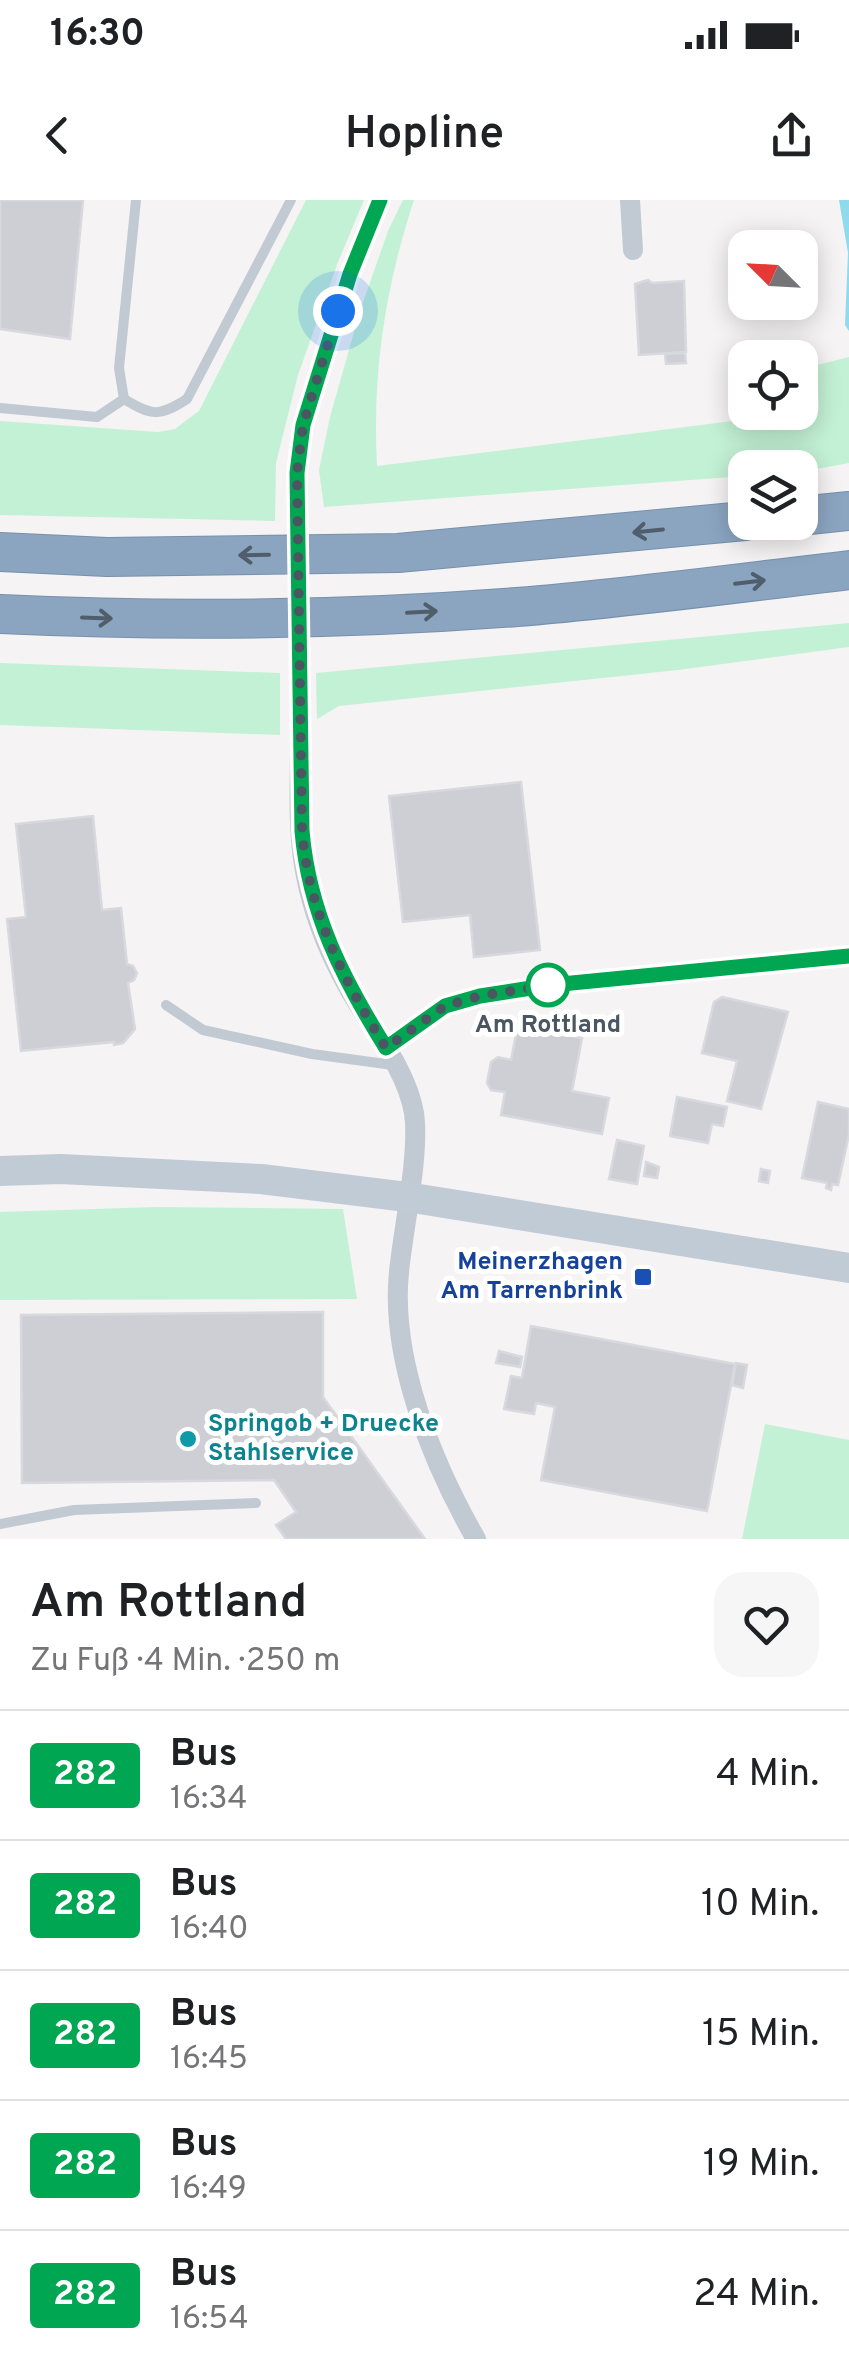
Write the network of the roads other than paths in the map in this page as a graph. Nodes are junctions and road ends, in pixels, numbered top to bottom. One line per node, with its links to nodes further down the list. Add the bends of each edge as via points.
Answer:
1 (136, 200): 6 (lane, via 119,368)
2 (292, 200): 6 (lane, via 187,399 166,413 146,412)
3 (380, 200): 16 (street, bridge, via 303,425 297,473 305,871 339,969)
4 (630, 200): 5 (street)
5 (634, 250)
6 (124, 399): 7 (lane, via 97,417)
7 (0, 408)
8 (849, 511): 9 (highway)
9 (818, 514)
10 (728, 523): 11 (highway, one-way to 11, via 398,553)
11 (0, 552)
12 (849, 570): 13 (highway, one-way to 12, via 107,619 404,613 636,596)
13 (0, 614)
14 (849, 956): 16 (street, via 480,996 445,1006)
15 (166, 1004): 16 (lane, via 203,1030 312,1054)
16 (390, 1057): 18 (street, via 414,1114)
17 (0, 1171): 18 (main road, via 261,1179)
18 (407, 1197): 19 (main road); 22 (street, via 398,1278 404,1357 436,1457)
19 (849, 1268)
20 (256, 1503): 21 (lane, via 74,1510)
21 (0, 1524)
22 (476, 1539)

